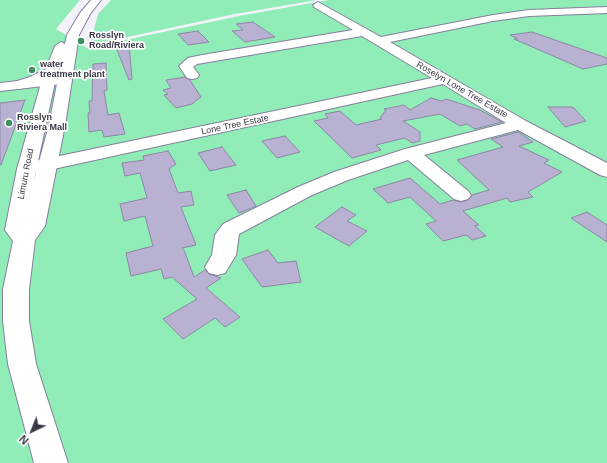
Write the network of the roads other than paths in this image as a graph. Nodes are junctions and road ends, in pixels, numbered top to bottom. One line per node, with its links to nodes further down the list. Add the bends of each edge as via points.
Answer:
1 (91, 0): 10 (street, Limuru Road, via 80,9 69,26)
2 (96, 0): 9 (street, Limuru Road, via 84,14 73,35)
3 (318, 6): 5 (street, Roselyn Lone Tree Estate)
4 (607, 10): 6 (street, via 541,7)
5 (363, 32): 6 (street, Roselyn Lone Tree Estate); 7 (street, via 193,61 186,66)
6 (378, 41): 8 (street, Roselyn Lone Tree Estate)
7 (192, 75)
8 (444, 80): 14 (street, Roselyn Lone Tree Estate); 16 (street, Lone Tree Estate)
9 (65, 83): 10 (street); 16 (street, Limuru Road)
10 (47, 85): 12 (street); 12 (street, via 35,80); 17 (street, Limuru Road)
11 (0, 87): 12 (street)
12 (22, 87): 13 (street)
13 (0, 92)
14 (520, 124): 15 (street); 18 (street, Roselyn Lone Tree Estate)
15 (411, 153): 19 (street); 21 (street, via 305,191 231,229 226,235 224,256)
16 (47, 165): 17 (street, Lone Tree Estate); 20 (street, Limuru Road, via 34,226)
17 (26, 168): 20 (street, Limuru Road, via 16,230)
18 (607, 171)
19 (461, 195)
20 (24, 240): 22 (street, Limuru Road, via 16,289 16,321 22,364)
21 (217, 267)
22 (51, 463)

